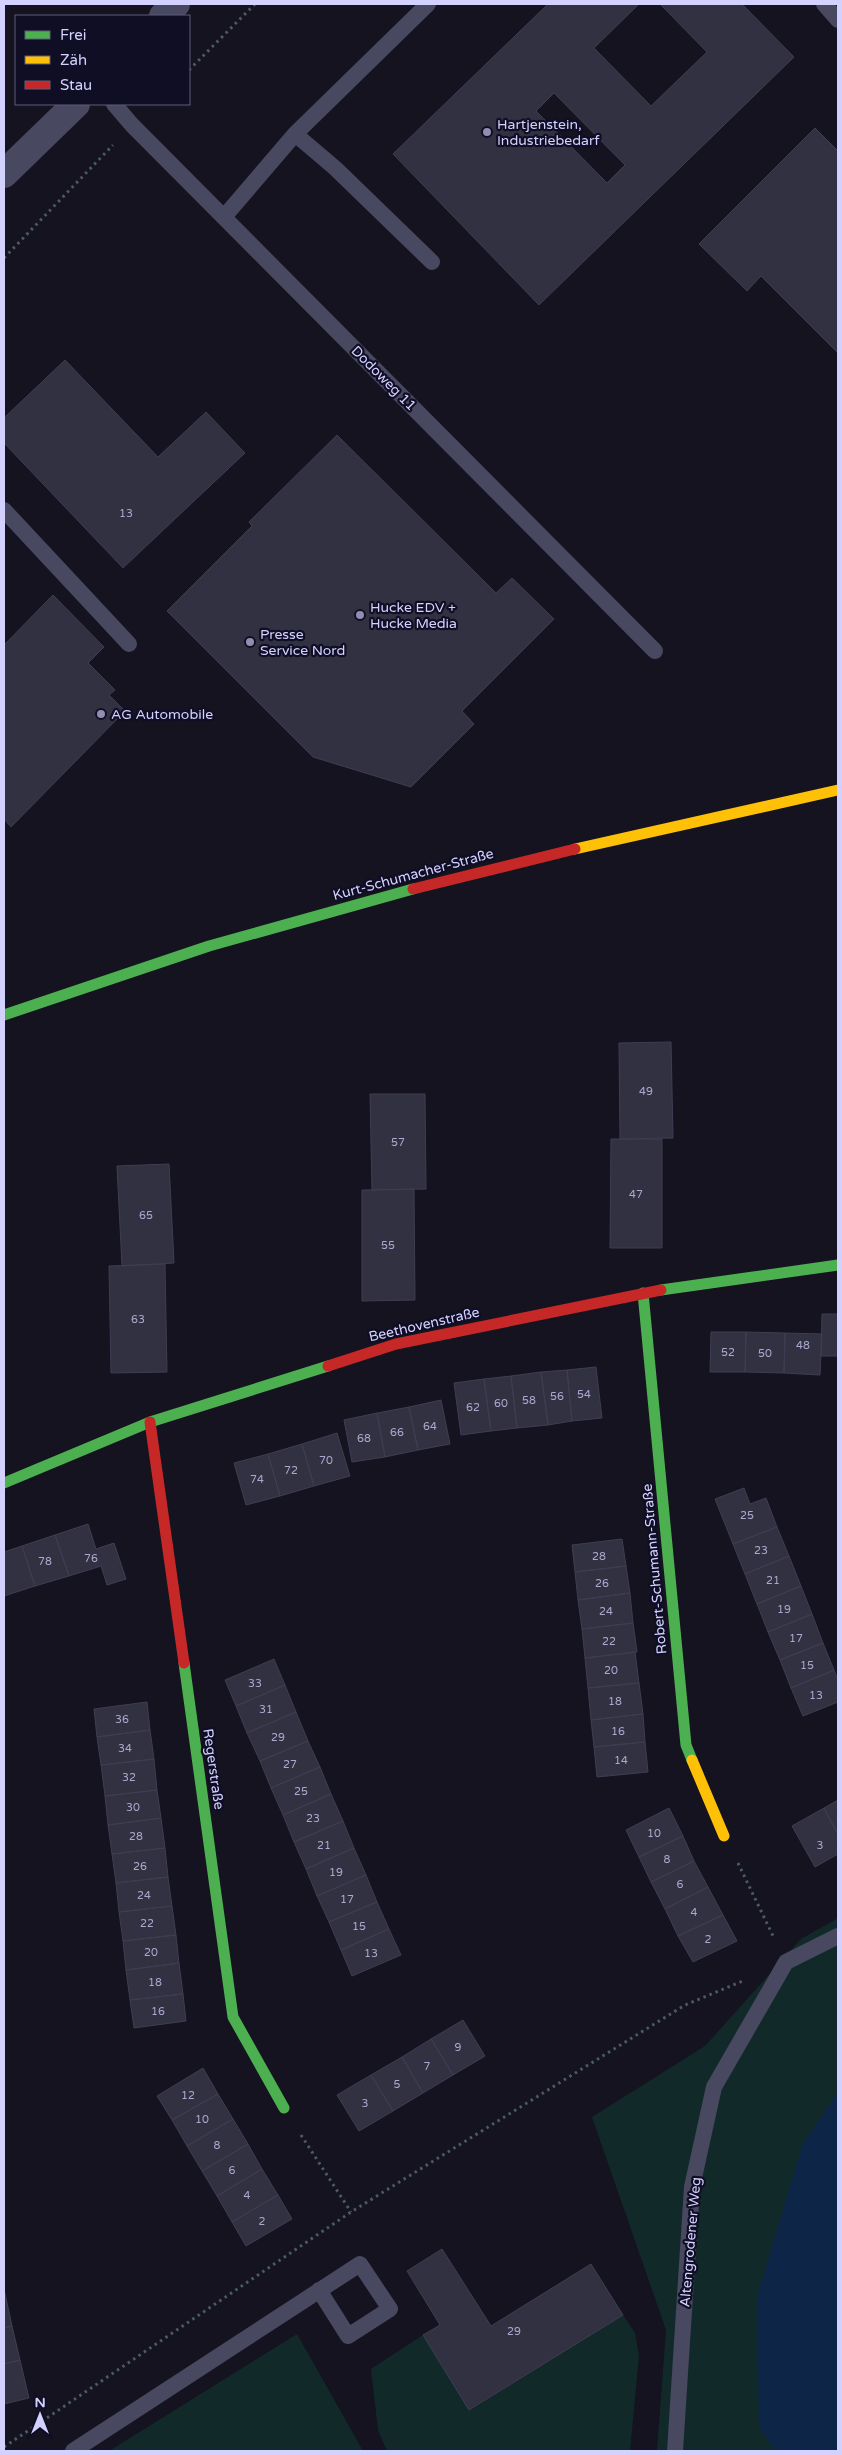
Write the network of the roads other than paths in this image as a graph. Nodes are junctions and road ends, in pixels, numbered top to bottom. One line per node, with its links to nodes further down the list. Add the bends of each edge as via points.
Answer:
1 (176, 4): 4 (street)
2 (428, 4): 8 (lane)
3 (824, 4): 5 (lane)
4 (164, 15)
5 (838, 20)
6 (75, 105): 9 (street)
7 (115, 105): 10 (lane, Dodoweg 11)
8 (295, 134): 10 (lane); 11 (lane)
9 (4, 174)
10 (224, 217): 14 (lane, Dodoweg 11)
11 (432, 262)
12 (4, 510): 13 (lane)
13 (129, 644)
14 (655, 651)
15 (838, 790): 16 (street, Kurt-Schumacher-Straße, via 605,840 432,883 218,944)
16 (4, 1015)
17 (838, 1265): 18 (street, Beethovenstraße)
18 (643, 1293): 19 (street, Beethovenstraße, via 396,1344); 21 (street, Robert-Schumann-Straße, via 686,1745)
19 (150, 1422): 20 (street, Beethovenstraße); 23 (street, Regerstraße, via 233,2017)
20 (4, 1483)
21 (724, 1836)
22 (838, 1936): 26 (lane, Altengrodener Weg, via 786,1962 714,2087 692,2188)
23 (284, 2108)
24 (318, 2290): 24 (lane, via 348,2336 390,2309 360,2264); 25 (lane)
25 (73, 2451)
26 (675, 2451)

